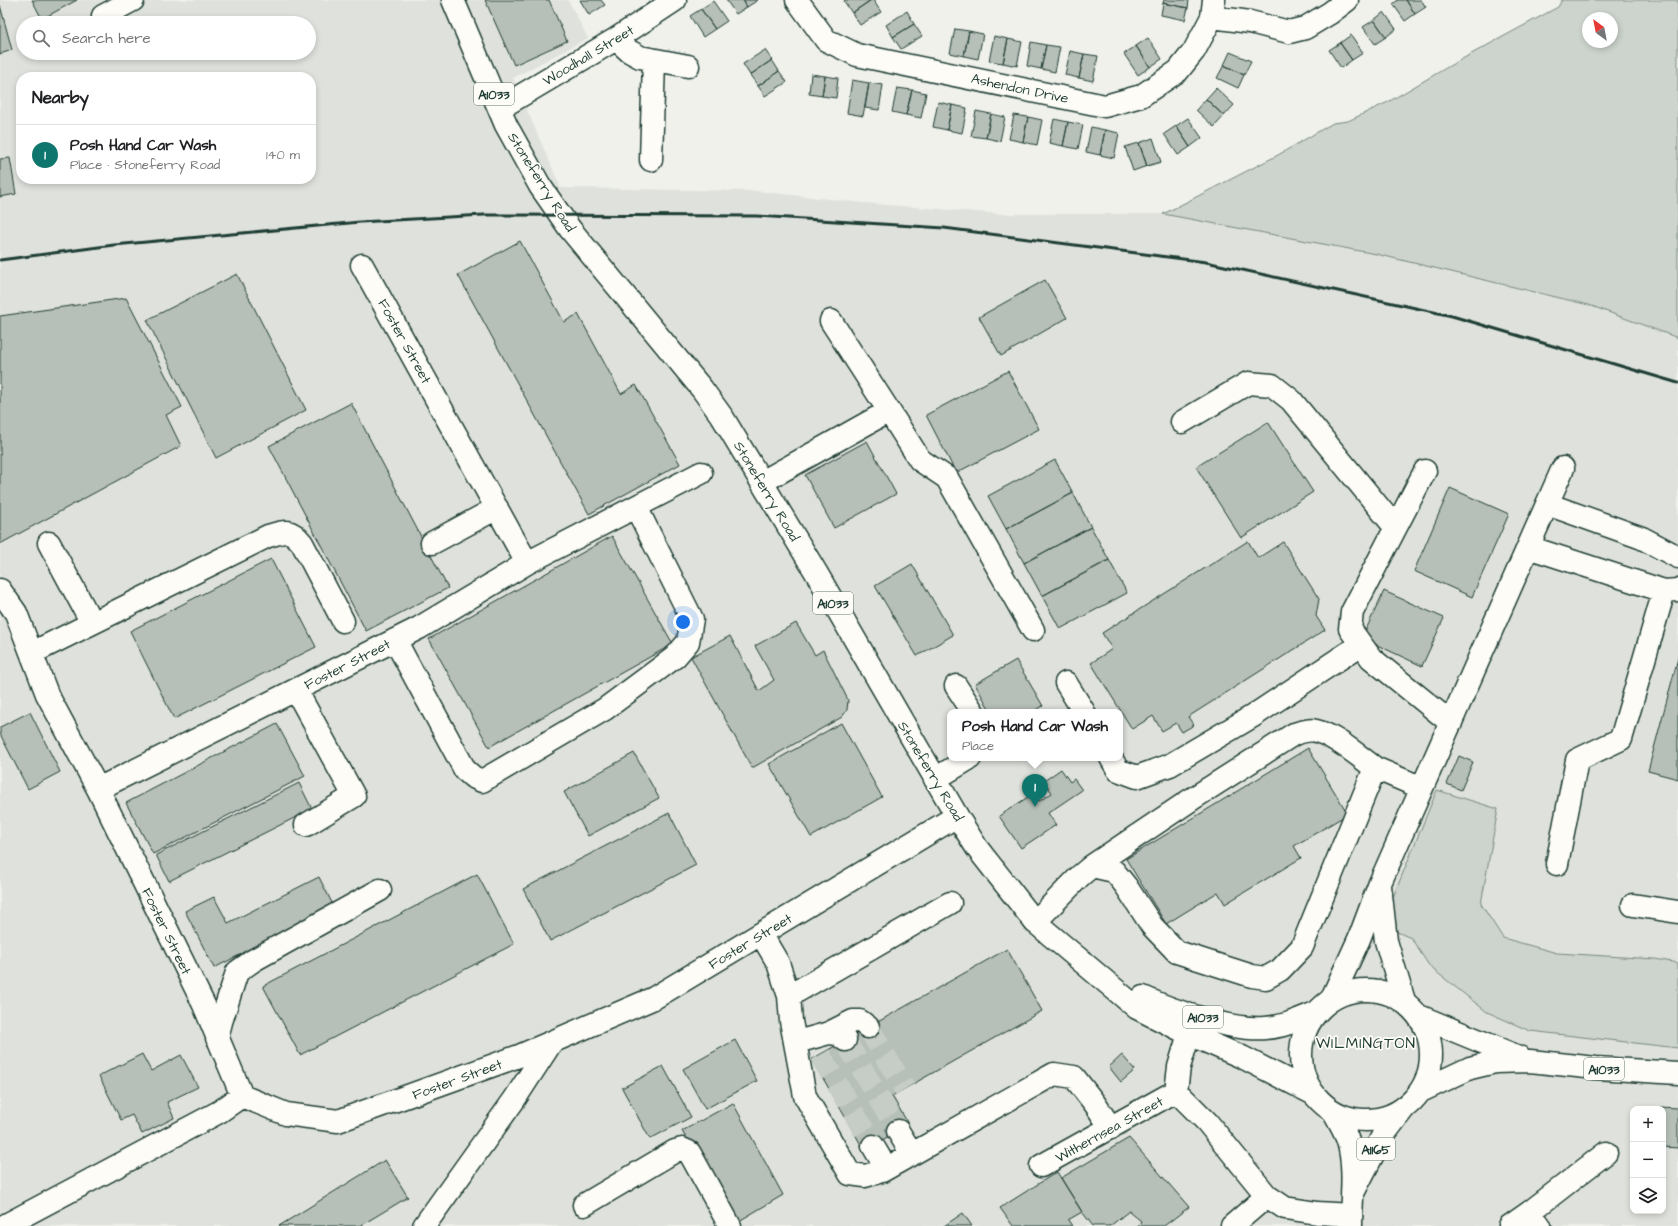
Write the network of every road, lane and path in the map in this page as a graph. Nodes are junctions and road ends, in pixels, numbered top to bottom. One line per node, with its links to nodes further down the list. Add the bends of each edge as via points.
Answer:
1 (133, 0): 7 (main road)
2 (453, 0): 11 (main road, Stoneferry Road / A1033)
3 (796, 0): 6 (main road, Ashendon Drive, via 826,40 857,55 1105,106 1141,96 1178,71 1194,51)
4 (1347, 0): 6 (main road, via 1305,28 1289,32)
5 (666, 2): 8 (main road, Woodhall Street)
6 (1213, 9)
7 (103, 16)
8 (616, 39): 9 (main road, via 629,51); 11 (main road, Woodhall Street)
9 (654, 60): 10 (main road); 12 (main road)
10 (688, 66)
11 (500, 108): 20 (main road, Stoneferry Road / A1033, via 506,125 550,202 570,230 702,390 723,418)
12 (651, 160)
13 (362, 265): 23 (main road, Foster Street)
14 (831, 320): 15 (main road)
15 (889, 411): 20 (main road); 34 (main road, via 920,460 947,478)
16 (1182, 422): 24 (main road, via 1248,383 1272,385 1291,400)
17 (1563, 468): 21 (main road)
18 (1425, 471): 24 (main road)
19 (701, 473): 22 (main road, Foster Street)
20 (762, 482): 47 (main road, Stoneferry Road / A1033)
21 (1547, 504): 27 (main road); 28 (main road, via 1642,538)
22 (636, 507): 29 (main road, Foster Street); 35 (main road, via 692,619 688,642 674,657 605,709 482,781 465,770)
23 (497, 508): 26 (main road); 29 (main road, Foster Street)
24 (1396, 527): 36 (main road, via 1352,612 1350,629)
25 (49, 542): 33 (main road)
26 (432, 543)
27 (1528, 547): 31 (main road); 43 (main road)
28 (1678, 556)
29 (528, 563): 35 (main road, Foster Street)
30 (0, 590): 37 (main road, Foster Street, via 16,613)
31 (1671, 591): 52 (main road, via 1621,739 1577,760)
32 (343, 621): 33 (main road, via 302,543 295,535 283,531 268,536)
33 (92, 623): 37 (main road)
34 (1033, 630)
35 (395, 640): 40 (main road, Foster Street)
36 (1360, 645): 43 (main road, via 1371,658); 45 (main road, via 1252,716 1170,765 1137,777 1118,770)
37 (32, 653): 49 (main road, Foster Street, via 47,694)
38 (1066, 683): 42 (main road)
39 (956, 686): 41 (main road)
40 (296, 690): 49 (main road, Foster Street); 51 (main road, via 354,796)
41 (970, 709)
42 (1082, 709)
43 (1450, 723): 48 (main road)
44 (965, 761): 47 (main road)
45 (1113, 761)
46 (1375, 768): 48 (main road); 53 (main road, via 1329,736 1315,730 1299,733 1279,743); 53 (main road, via 1302,947 1280,970 1266,978 1252,976 1177,952 1152,926 1114,871)
47 (935, 779): 50 (main road, Stoneferry Road / A1033)
48 (1422, 788): 54 (main road)
49 (98, 789): 68 (main road, Foster Street, via 204,1005)
50 (957, 816): 59 (main road, Stoneferry Road / A1033, via 977,848); 60 (main road, Foster Street)
51 (306, 825)
52 (1557, 864)
53 (1092, 866): 59 (main road)
54 (1380, 883): 63 (main road, via 1359,939); 64 (main road, via 1386,941)
55 (380, 890): 68 (main road, via 237,972)
56 (950, 903): 62 (main road)
57 (1633, 904): 58 (main road)
58 (1678, 912)
59 (1035, 922): 61 (main road, Stoneferry Road / A1033)
60 (761, 934): 62 (main road, via 778,964); 70 (main road, Foster Street, via 654,998)
61 (1096, 974): 65 (main road, Stoneferry Road / A1033, via 1162,1006 1232,1026 1264,1028 1290,1024); 67 (main road, Stoneferry Road / A1033, via 1137,1008)
62 (789, 996): 69 (main road, via 791,1021)
63 (1332, 998): 64 (main road, via 1350,991 1369,989 1387,993); 65 (main road)
64 (1411, 1008): 72 (main road, A1033); 75 (main road, via 1428,1033 1432,1053 1429,1073)
65 (1315, 1013): 76 (main road, via 1304,1032 1300,1053 1303,1074)
66 (868, 1028): 69 (main road, via 860,1021 853,1021 837,1037)
67 (1189, 1034): 74 (main road, via 1179,1067); 76 (main road, Stoneferry Road / A1033, via 1242,1057)
68 (217, 1038): 77 (main road, Foster Street)
69 (800, 1041): 71 (main road, via 814,1045); 86 (main road, via 805,1096 850,1174 864,1176)
70 (551, 1043): 77 (main road, Foster Street, via 338,1121 286,1114); 93 (main road, via 514,1100)
71 (820, 1055)
72 (1530, 1061): 73 (main road, A1033); 75 (main road, A1033, via 1495,1062 1470,1068)
73 (1678, 1073)
74 (1176, 1091): 80 (main road, Withernsea Street); 88 (main road, via 1207,1122)
75 (1421, 1091): 78 (main road)
76 (1312, 1093): 79 (main road)
77 (242, 1096): 92 (main road, via 219,1112)
78 (1404, 1108): 79 (main road, via 1388,1117 1370,1120 1352,1119); 87 (main road, A1165, via 1382,1137)
79 (1334, 1113): 87 (main road, A1165, via 1348,1141)
80 (1111, 1128): 84 (main road, via 1074,1077 1054,1074); 85 (main road, Withernsea Street)
81 (898, 1131): 84 (main road)
82 (873, 1146): 86 (main road)
83 (1606, 1153): 90 (main road)
84 (912, 1154): 86 (main road)
85 (1041, 1166)
86 (886, 1168)
87 (1353, 1193): 91 (main road, A1165)
88 (1267, 1196): 91 (main road, via 1285,1208); 95 (main road)
89 (584, 1205): 94 (main road, via 682,1149 689,1152)
90 (1535, 1219): 96 (main road)
91 (1351, 1221)
92 (4, 1226)
93 (424, 1226)
94 (730, 1226)
95 (1232, 1226)
96 (1510, 1226)

